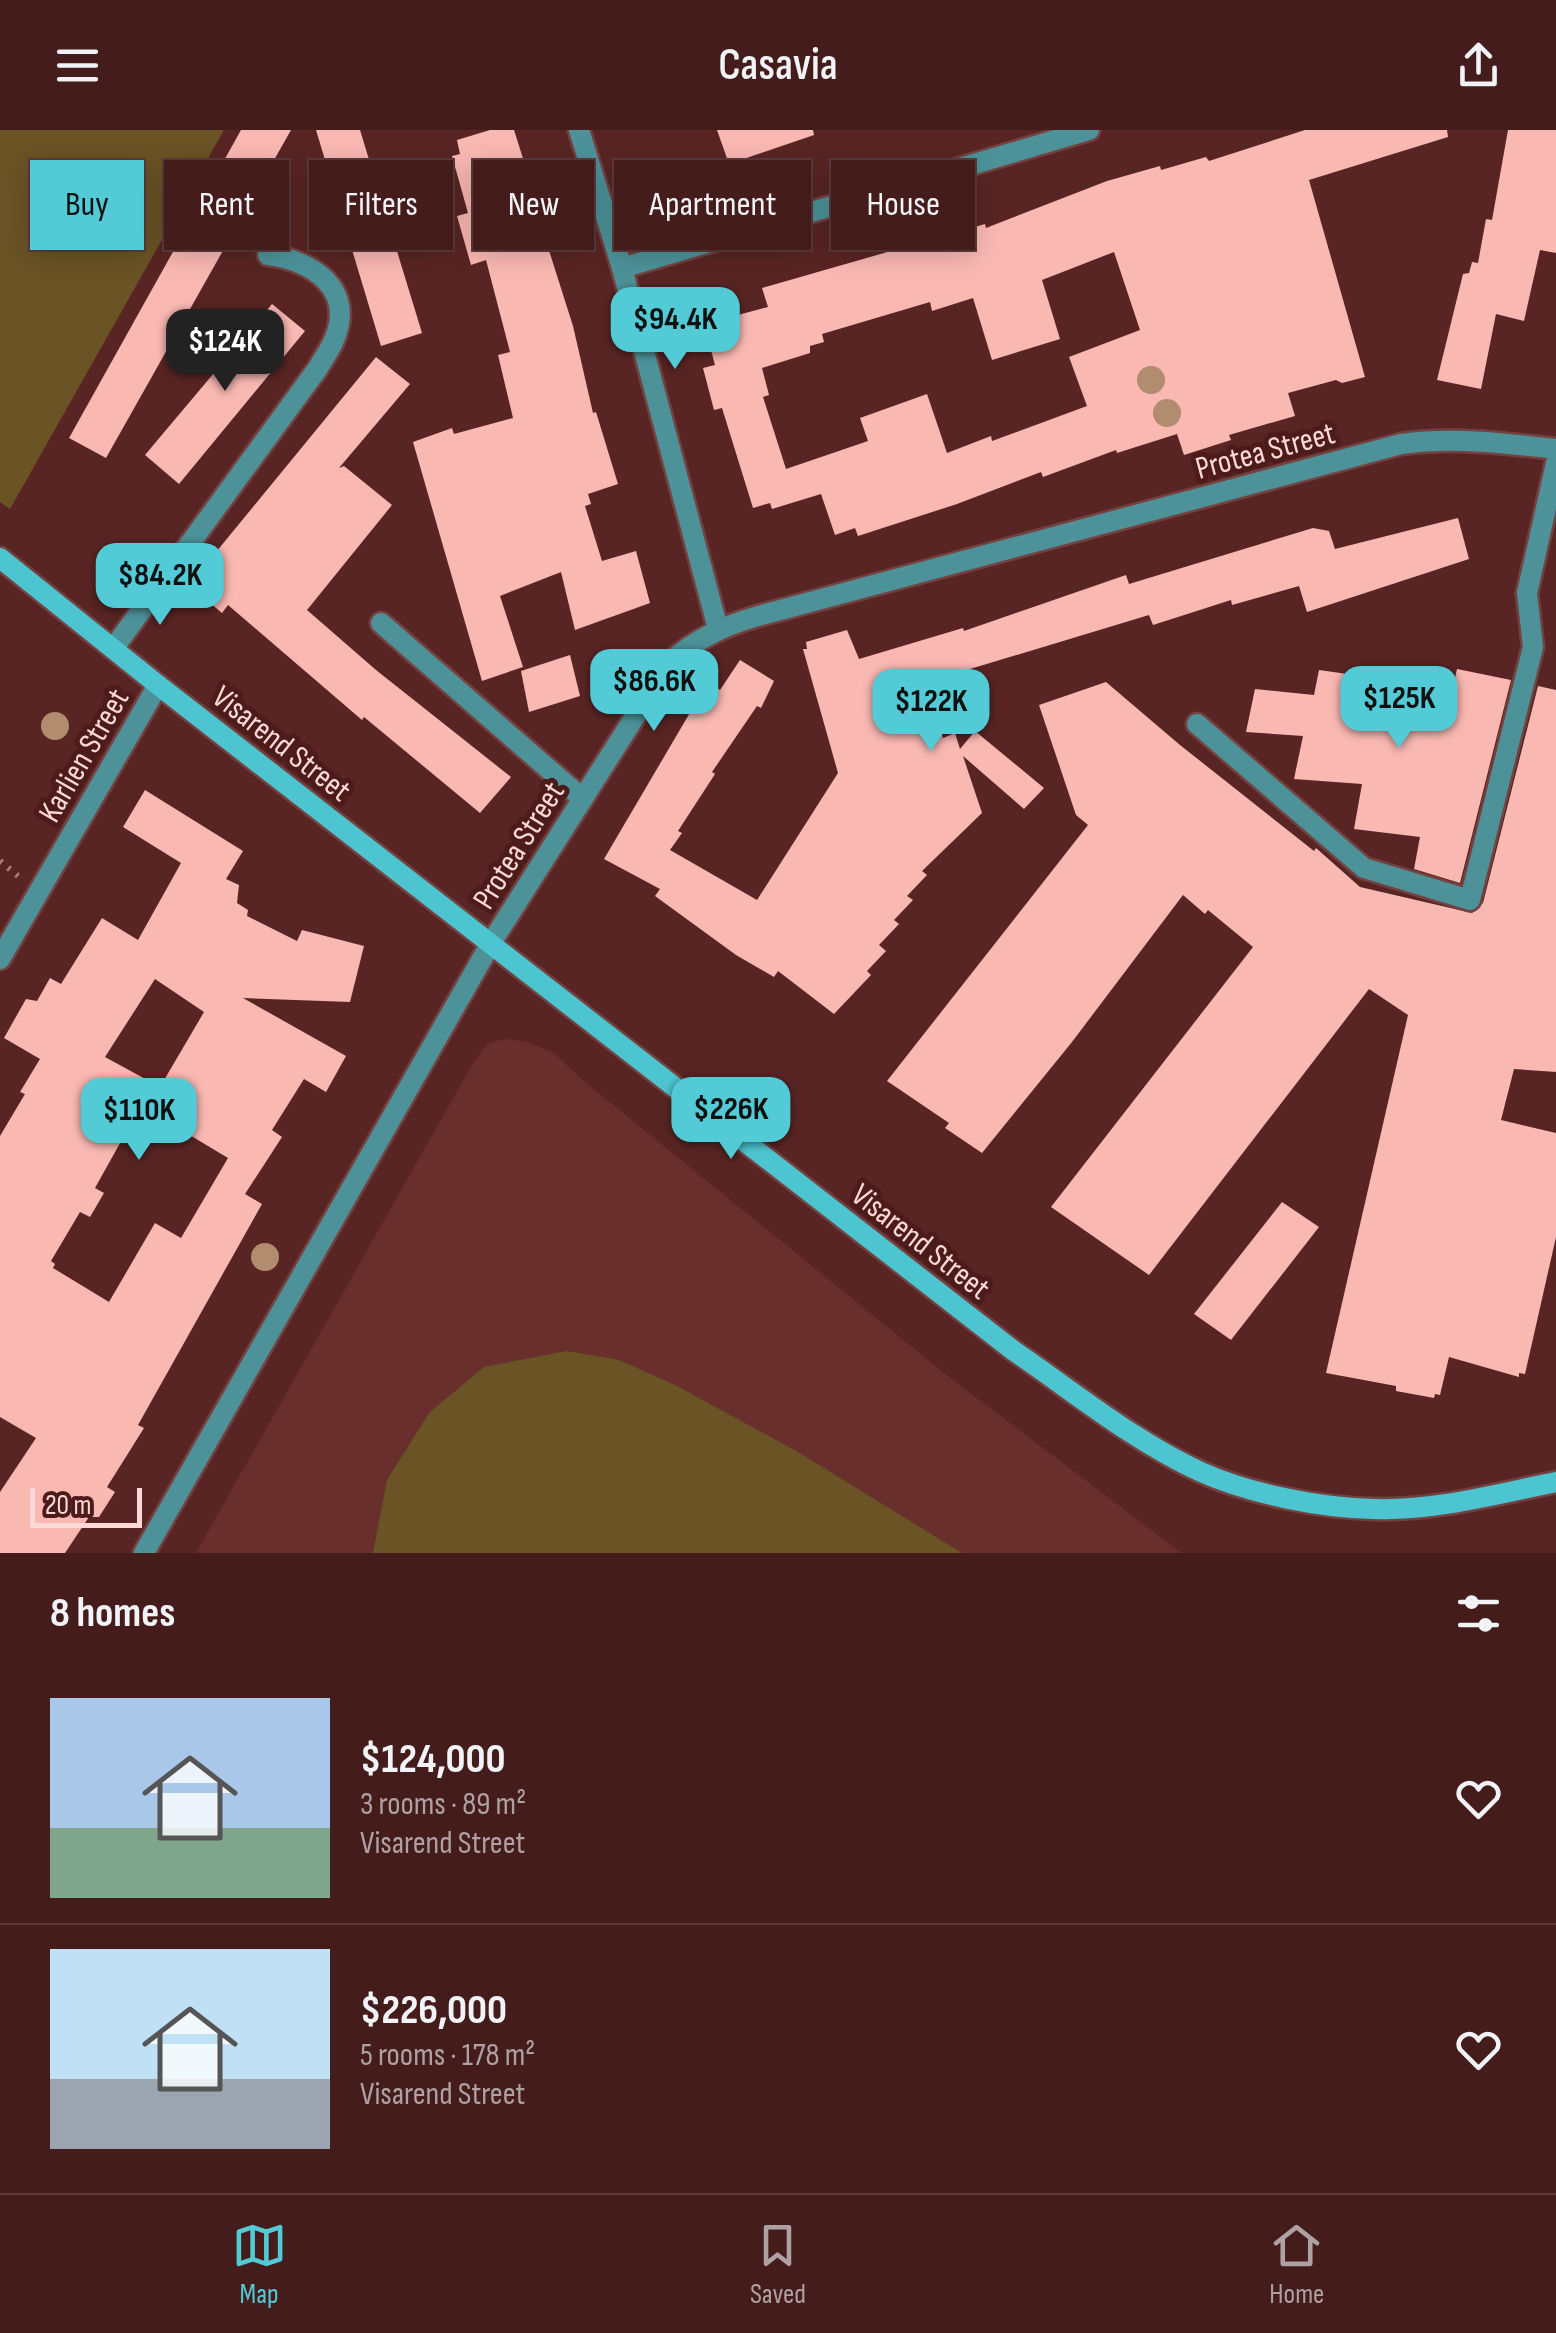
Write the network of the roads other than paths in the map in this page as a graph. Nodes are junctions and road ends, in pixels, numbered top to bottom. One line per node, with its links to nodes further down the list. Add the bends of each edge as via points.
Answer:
1 (579, 130): 4 (street)
2 (1089, 130): 4 (street)
3 (268, 256): 10 (street, via 310,265 328,281 338,298 336,337)
4 (622, 268): 9 (street)
5 (1556, 449): 9 (street, Protea Street, via 1473,439 1402,444)
6 (1556, 463): 12 (street, via 1527,593 1533,647 1470,900 1364,868)
7 (1, 558): 10 (street, Visarend Street)
8 (382, 622): 13 (street)
9 (718, 629): 13 (street, Protea Street, via 669,663)
10 (113, 650): 11 (street, Visarend Street)
11 (158, 685): 14 (street, Visarend Street); 15 (street, Karlien Street)
12 (1197, 724)
13 (583, 799): 14 (street, Protea Street)
14 (492, 943): 16 (street, Visarend Street, via 1014,1351 1200,1472 1249,1490 1373,1510); 17 (street, Protea Street)
15 (0, 959)
16 (1556, 1482)
17 (144, 1553)

